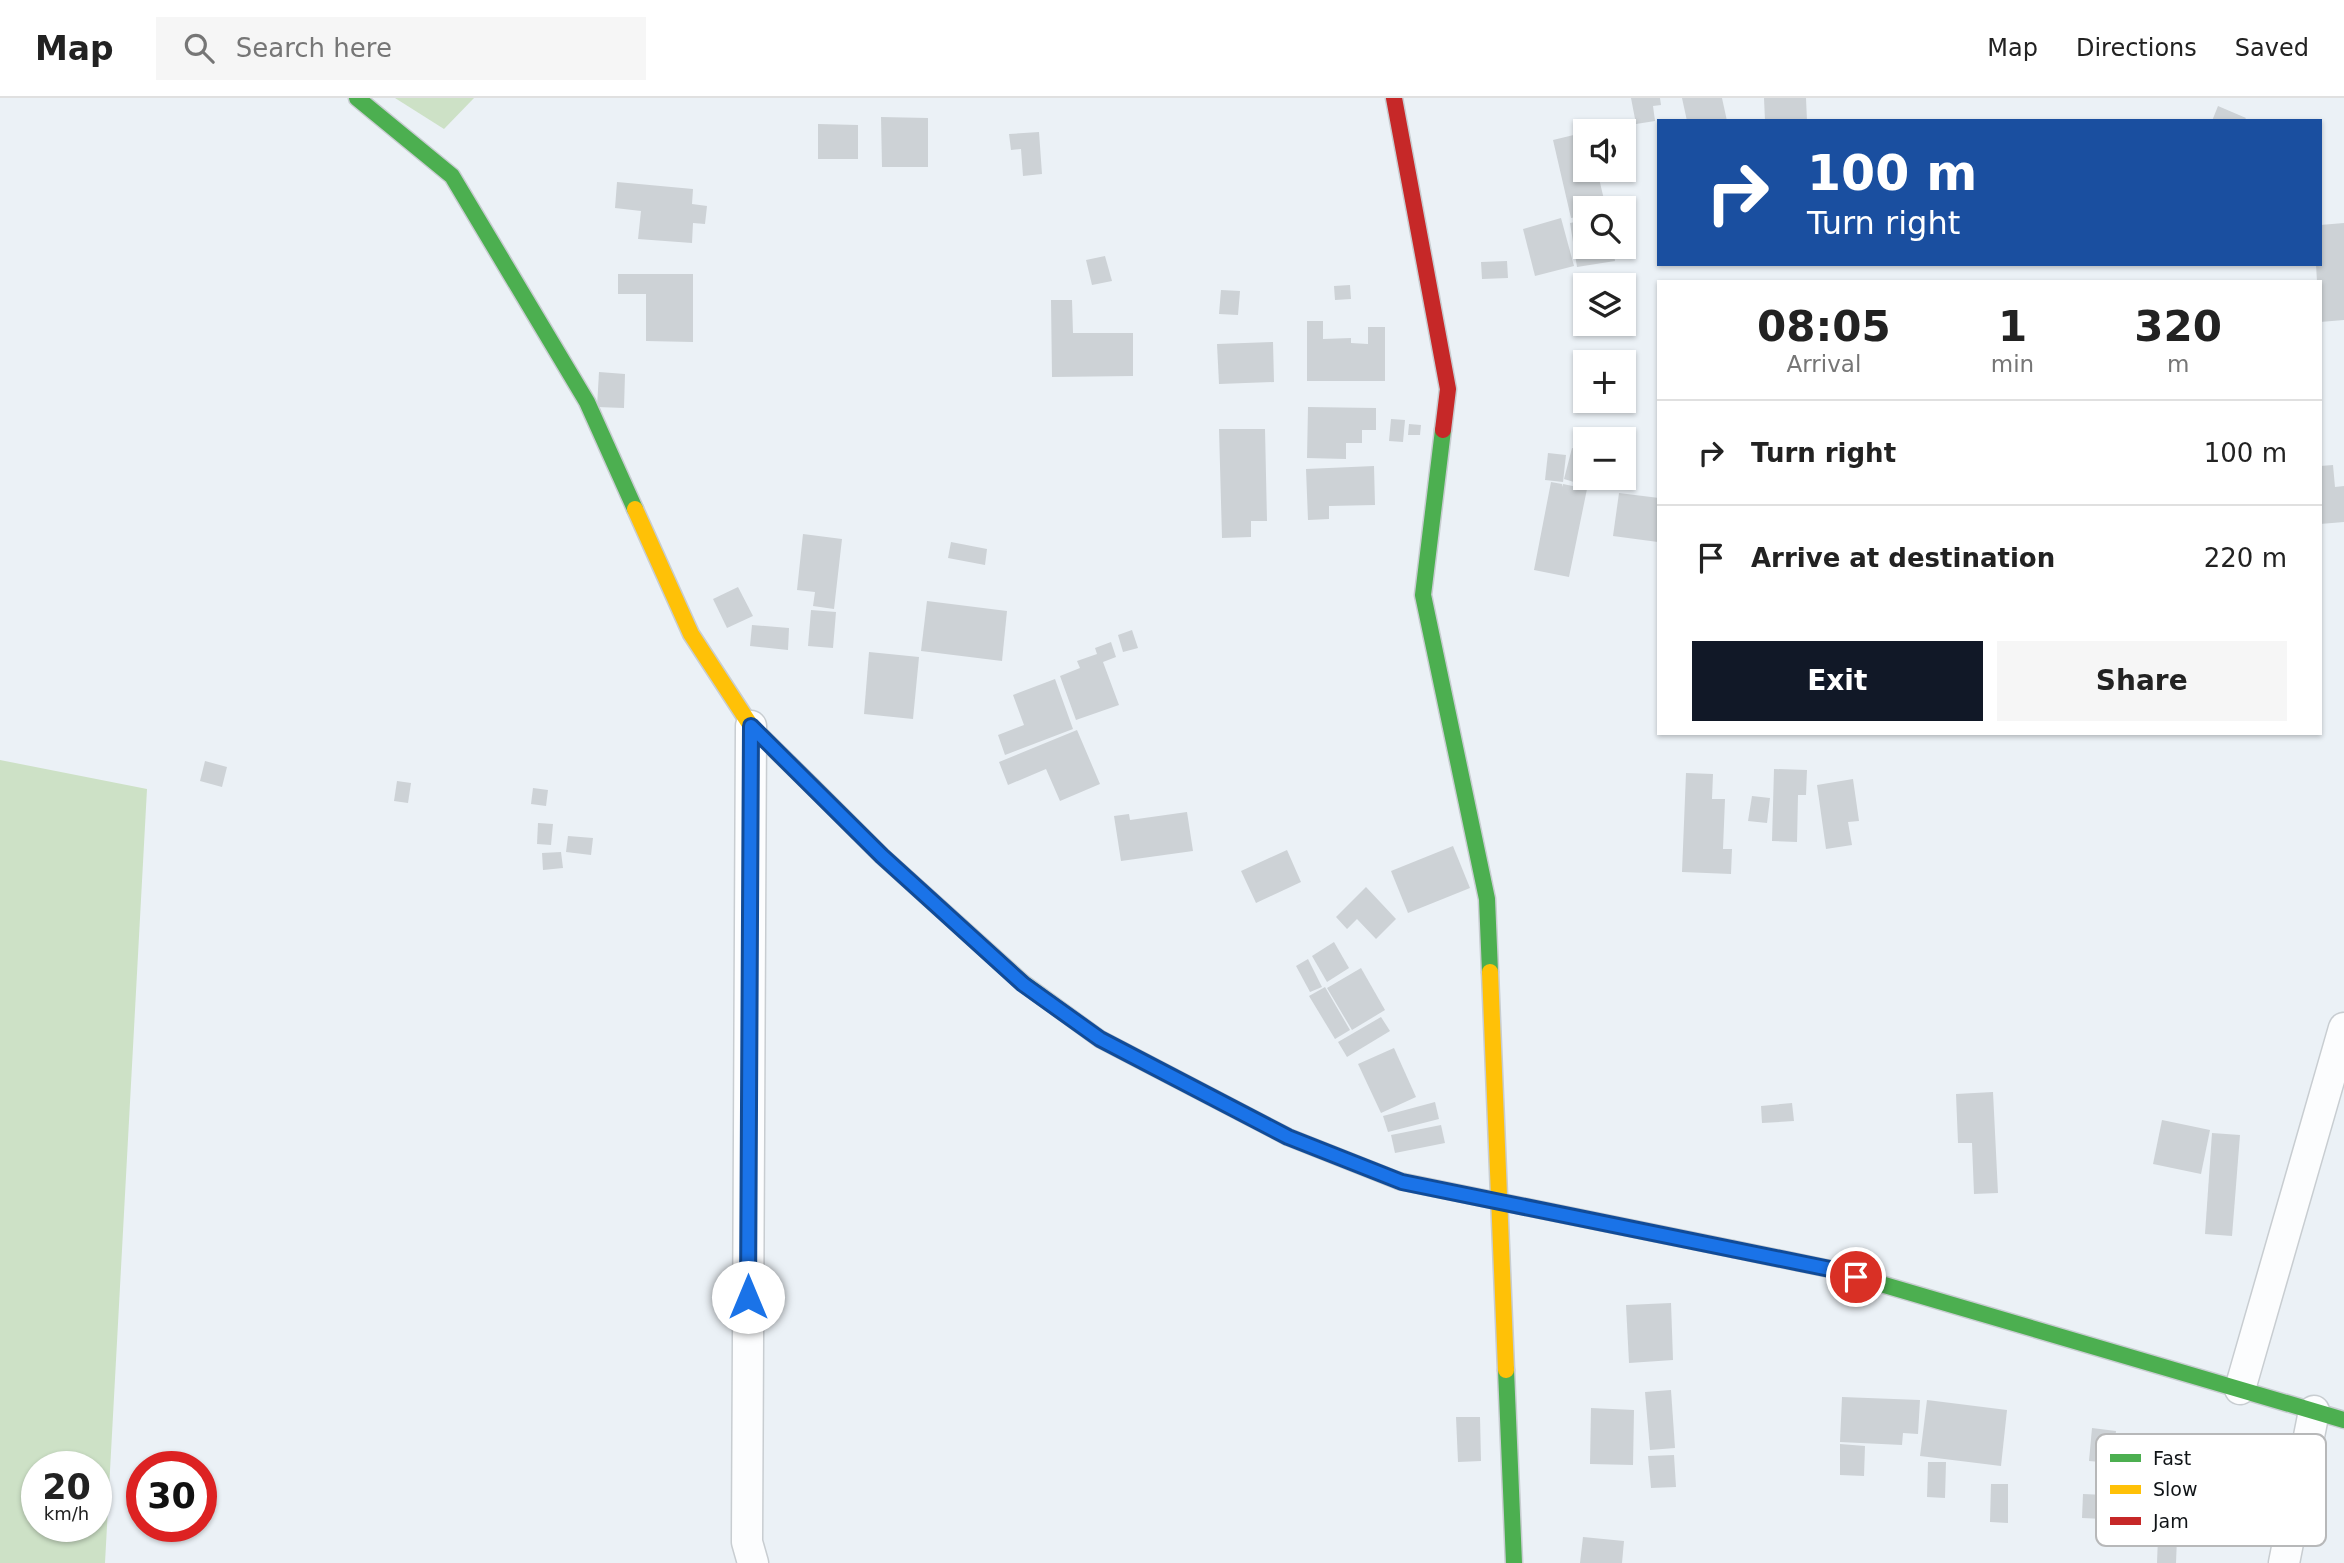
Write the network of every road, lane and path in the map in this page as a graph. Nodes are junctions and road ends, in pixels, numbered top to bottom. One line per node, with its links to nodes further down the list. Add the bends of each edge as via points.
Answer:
1 (357, 98): 3 (street, via 452,176 587,402 691,634)
2 (1394, 98): 5 (street, via 1448,389 1423,595 1487,899)
3 (751, 726): 5 (street, via 882,856 1023,984 1100,1039 1288,1137 1402,1182); 10 (street, via 747,1542)
4 (2344, 1028): 6 (street)
5 (1499, 1201): 6 (street, via 1830,1269); 11 (street)
6 (2240, 1389): 7 (street)
7 (2314, 1411): 8 (street); 9 (street)
8 (2344, 1420)
9 (2309, 1434)
10 (753, 1563)
11 (1514, 1563)

